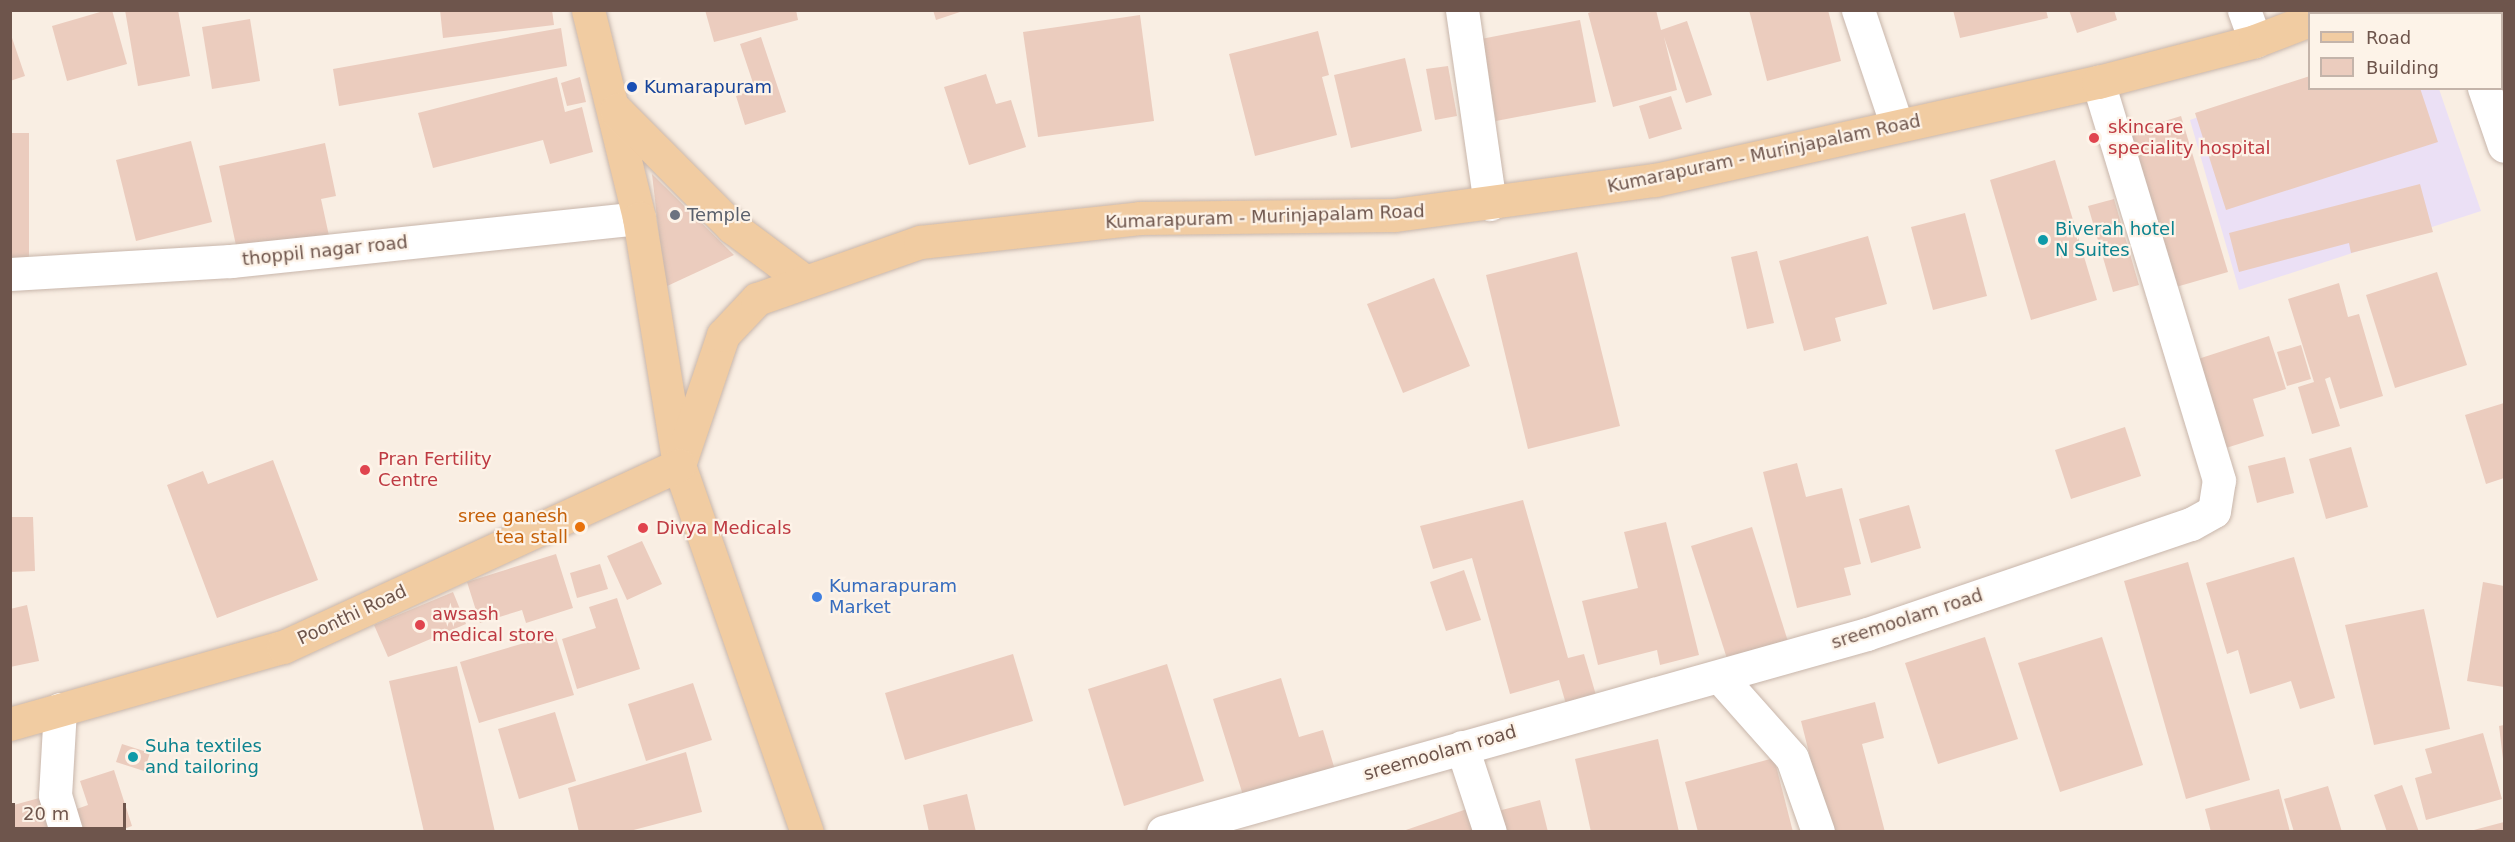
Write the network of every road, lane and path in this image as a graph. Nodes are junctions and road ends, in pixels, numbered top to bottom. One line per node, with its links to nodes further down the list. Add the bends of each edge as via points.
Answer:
1 (588, 10): 8 (main road)
2 (1462, 10): 11 (street)
3 (1858, 10): 9 (street)
4 (2308, 20): 5 (main road, Kumarapuram - Murinjapalam Road)
5 (2250, 26): 6 (main road, Kumarapuram - Murinjapalam Road)
6 (2098, 82): 9 (main road, Kumarapuram - Murinjapalam Road); 16 (street, sreemoolam road, via 2219,480 2214,511 2191,524 1889,626)
7 (2485, 90): 10 (street)
8 (615, 110): 12 (main road); 14 (main road, via 732,227)
9 (1897, 126): 11 (main road, Kumarapuram - Murinjapalam Road, via 1655,180)
10 (2505, 146)
11 (1490, 204): 14 (main road, Kumarapuram - Murinjapalam Road, via 1395,215 1140,218 920,243)
12 (639, 218): 13 (street, thoppil nagar road, via 231,261); 15 (main road)
13 (10, 274)
14 (804, 280): 15 (main road, Kumarapuram - Murinjapalam Road, via 756,299 723,334)
15 (679, 465): 17 (main road, Poonthi Road, via 283,647); 21 (main road)
16 (1720, 677): 19 (street, sreemoolam road); 24 (street, via 1792,758)
17 (60, 710): 18 (main road, Poonthi Road); 20 (street, via 55,795)
18 (10, 724)
19 (1462, 747): 22 (street, sreemoolam road); 23 (street)
20 (66, 831)
21 (807, 831)
22 (1163, 831)
23 (1490, 831)
24 (1818, 831)

